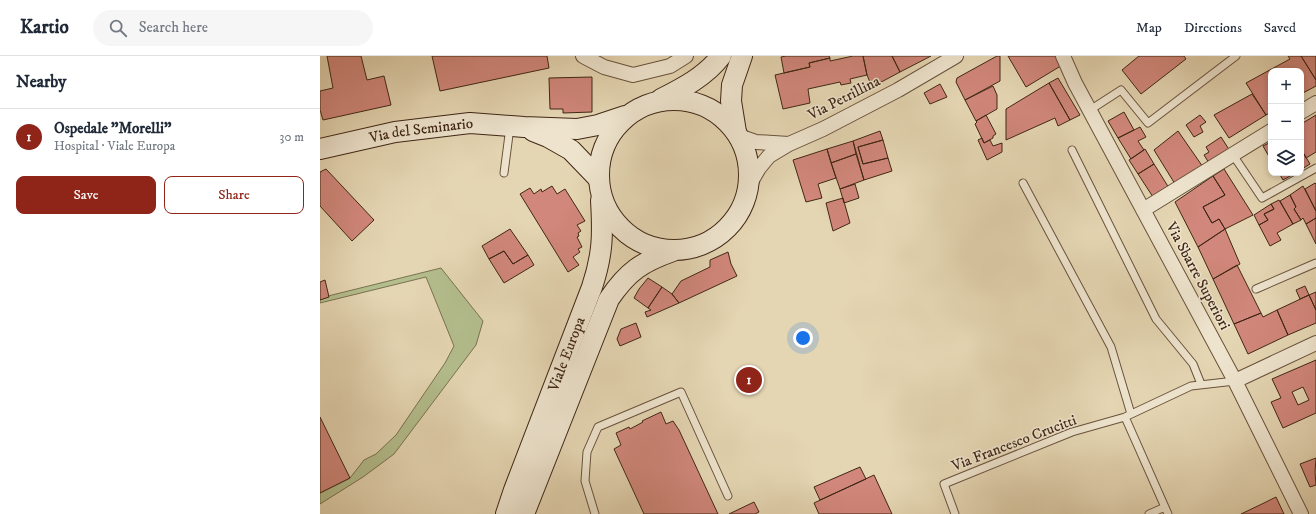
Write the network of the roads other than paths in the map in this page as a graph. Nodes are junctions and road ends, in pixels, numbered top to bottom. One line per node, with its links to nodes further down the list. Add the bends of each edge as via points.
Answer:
1 (583, 56): 2 (street, via 604,67 633,75 670,66)
2 (686, 56)
3 (721, 56): 8 (main road, via 692,83)
4 (742, 56): 15 (main road, via 732,85 731,101)
5 (1063, 56): 10 (street, Via Sbarre Superiori)
6 (1236, 56): 10 (lane, via 1148,123 1121,90)
7 (947, 58): 16 (street, Via Petrillina, via 884,97)
8 (656, 102): 12 (main road, via 641,107); 15 (main road, via 679,100 701,104 720,116)
9 (1316, 103): 11 (street)
10 (1090, 110): 25 (street, Via Sbarre Superiori)
11 (1304, 110)
12 (627, 116): 13 (main road, Via del Seminario, via 577,129); 23 (main road, Viale Europa, via 611,133 601,154)
13 (517, 127): 17 (main road, Via del Seminario, via 470,123 395,132); 21 (lane); 23 (main road, via 548,137 571,150)
14 (1268, 133): 19 (street)
15 (737, 134): 16 (street, via 756,142); 24 (main road, via 748,161)
16 (789, 144): 24 (street, Via Petrillina, via 769,156 758,168)
17 (320, 149)
18 (1072, 150): 31 (lane, via 1156,319 1193,364)
19 (1233, 155): 20 (lane, via 1262,198); 25 (street)
20 (1316, 168)
21 (504, 173)
22 (1023, 183): 32 (lane, via 1111,347)
23 (599, 184): 26 (main road, via 607,210 619,227 636,240 656,248); 35 (main road, Viale Europa, via 602,223 599,268)
24 (748, 187): 26 (main road, via 740,211 724,231 702,244)
25 (1144, 210): 30 (street, Via Sbarre Superiori)
26 (677, 250): 36 (main road, Viale Europa, via 636,268 626,276 609,298)
27 (1316, 263): 28 (lane)
28 (1256, 289)
29 (1316, 343): 30 (street)
30 (1235, 381): 31 (lane, Via Francesco Crucitti); 41 (street, Via Sbarre Superiori)
31 (1201, 384): 32 (lane, Via Francesco Crucitti, via 1191,386)
32 (1128, 416): 34 (lane); 38 (lane, Via Francesco Crucitti, via 1072,432 944,484)
33 (728, 496): 37 (lane, via 681,392 598,427 587,452 585,481)
34 (1164, 507): 39 (lane); 40 (lane)
35 (506, 514)
36 (524, 514)
37 (595, 514)
38 (955, 514)
39 (1149, 514)
40 (1168, 514)
41 (1301, 514)

